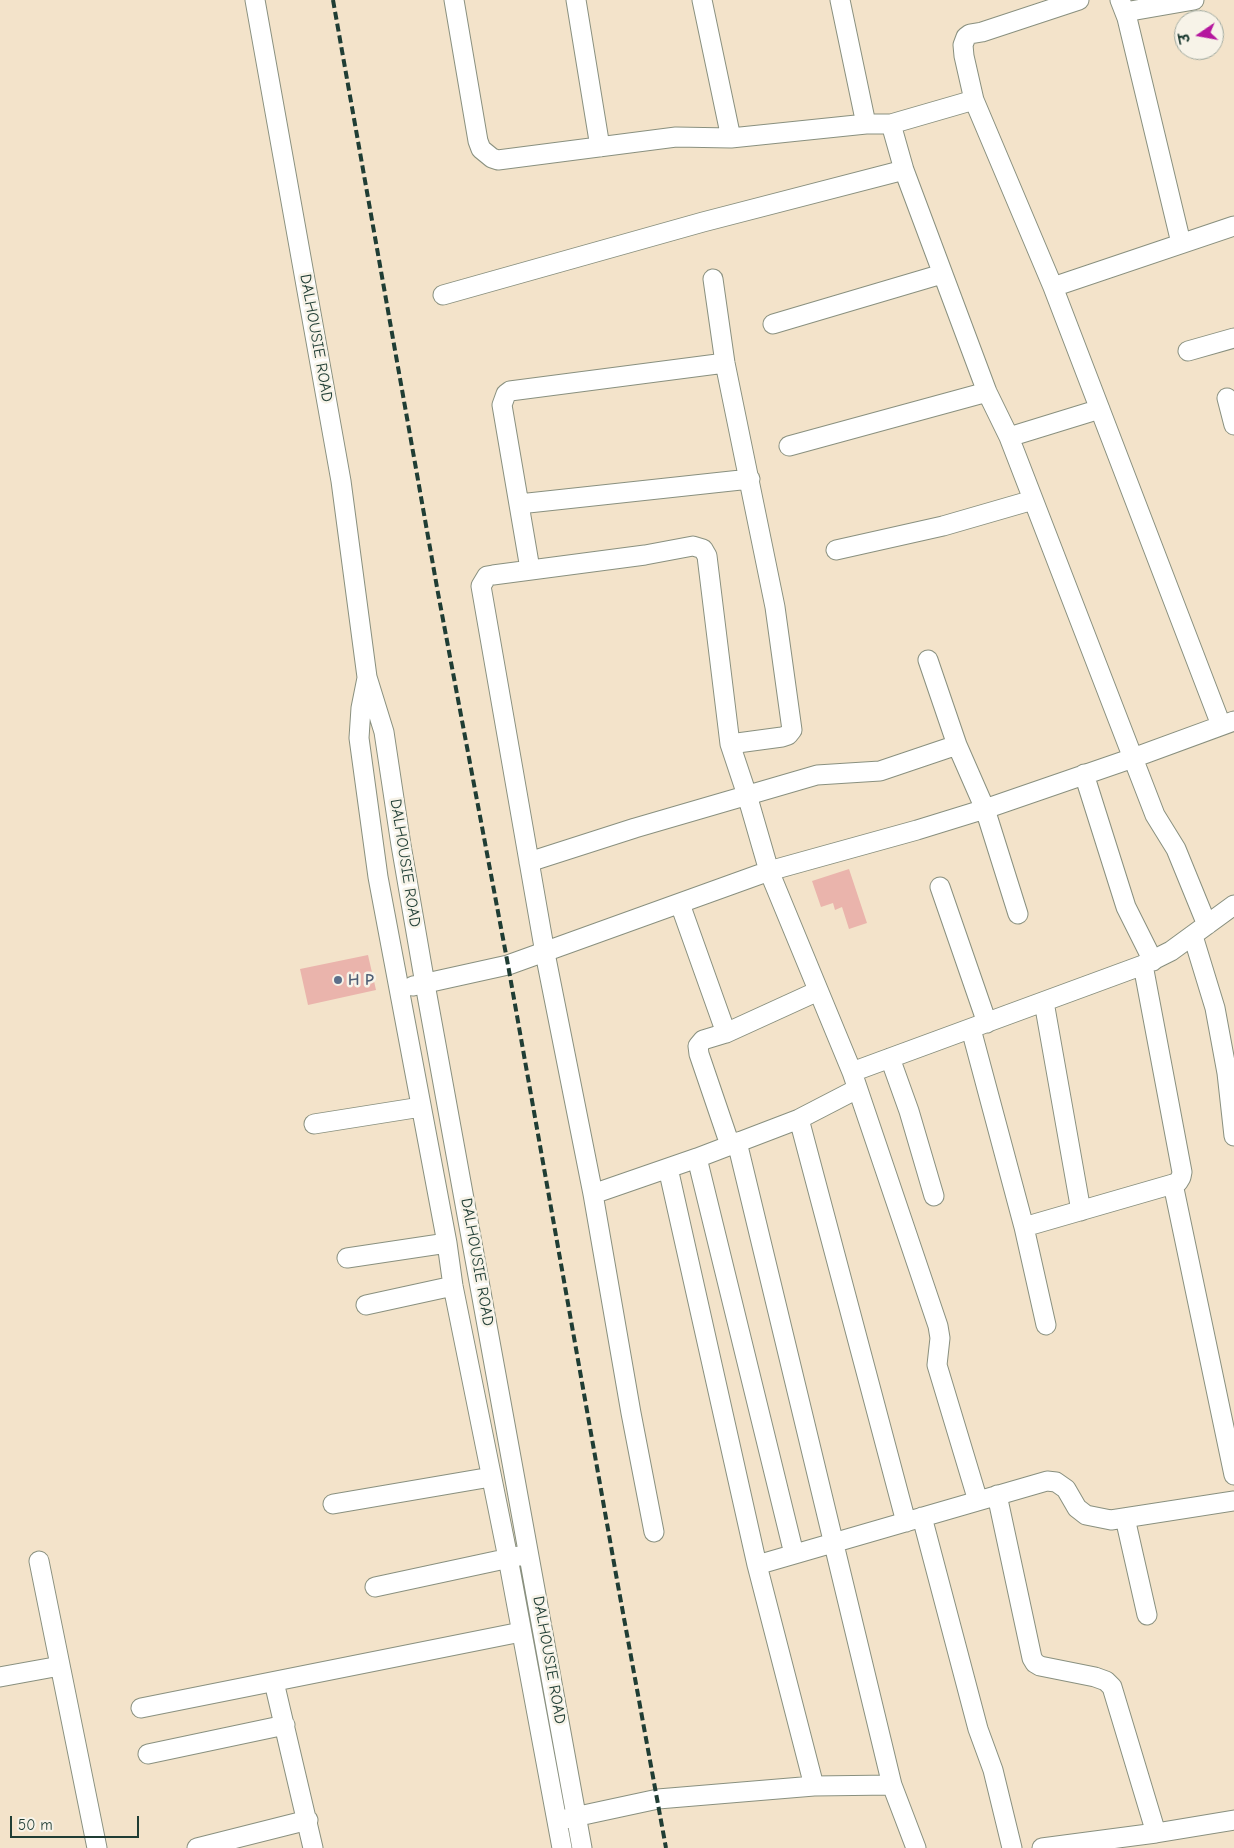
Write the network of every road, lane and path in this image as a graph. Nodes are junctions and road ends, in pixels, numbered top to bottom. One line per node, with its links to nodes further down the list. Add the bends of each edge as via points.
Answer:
1 (255, 0): 38 (street, DALHOUSIE ROAD, via 341,481)
2 (454, 0): 14 (street, via 481,149 498,160)
3 (576, 0): 14 (street)
4 (702, 0): 13 (street)
5 (840, 0): 11 (street)
6 (1079, 0): 10 (street, via 966,37 964,56)
7 (1194, 0): 8 (street)
8 (1172, 2): 9 (street)
9 (1123, 6): 17 (street)
10 (974, 100): 12 (street); 20 (street)
11 (866, 124): 12 (street); 13 (street)
12 (892, 124): 15 (street)
13 (731, 138): 14 (street, via 676,137)
14 (600, 147)
15 (904, 170): 18 (street); 21 (street, via 694,224)
16 (1234, 226): 17 (street)
17 (1181, 244): 20 (street)
18 (942, 274): 22 (street); 26 (street)
19 (712, 279): 25 (street)
20 (1053, 287): 28 (street)
21 (443, 295)
22 (773, 324)
23 (1234, 338): 24 (street)
24 (1188, 351)
25 (725, 363): 32 (street); 34 (street, via 510,391 502,405)
26 (987, 392): 30 (street); 31 (street)
27 (1227, 398): 29 (street)
28 (1100, 409): 30 (street); 39 (street)
29 (1234, 425)
30 (1010, 437): 33 (street)
31 (789, 446)
32 (750, 479): 34 (street); 40 (street, via 775,607 792,730 782,737)
33 (1033, 500): 35 (street, via 943,526); 42 (street)
34 (519, 504): 36 (street)
35 (836, 550)
36 (530, 569): 40 (street, via 692,546 702,549 707,556); 46 (street, via 487,576 481,586)
37 (928, 660): 41 (street)
38 (367, 677): 55 (street, DALHOUSIE ROAD, via 384,732); 56 (street, DALHOUSIE ROAD, via 359,738 378,877)
39 (1228, 723): 42 (street)
40 (730, 744): 44 (street)
41 (957, 745): 44 (street, via 880,771 817,775); 45 (street)
42 (1133, 758): 43 (street); 52 (street, via 1155,815 1176,849)
43 (1084, 774): 45 (street); 54 (street, via 1126,907)
44 (747, 795): 46 (street); 47 (street)
45 (985, 809): 47 (street); 51 (street)
46 (529, 862): 53 (street)
47 (769, 871): 49 (street); 57 (street)
48 (940, 887): 59 (street)
49 (680, 904): 53 (street); 60 (street)
50 (1234, 905): 52 (street)
51 (1018, 914)
52 (1200, 930): 54 (street); 66 (street, via 1227,1073)
53 (546, 953): 55 (street, via 508,966); 71 (street)
54 (1148, 963): 58 (street); 70 (street, via 1182,1172 1178,1182)
55 (426, 984): 56 (street); 90 (street, DALHOUSIE ROAD)
56 (400, 989): 63 (street, DALHOUSIE ROAD)
57 (818, 991): 60 (street); 62 (street)
58 (1044, 1002): 59 (street); 73 (street)
59 (979, 1026): 61 (street); 74 (street)
60 (726, 1033): 67 (street, via 703,1040 698,1051)
61 (890, 1058): 62 (street); 72 (street)
62 (855, 1081): 64 (street); 83 (street, via 938,1326 937,1365)
63 (421, 1107): 65 (street); 75 (street, DALHOUSIE ROAD)
64 (798, 1119): 67 (street); 87 (street)
65 (314, 1124)
66 (1234, 1136)
67 (734, 1144): 68 (street); 89 (street)
68 (697, 1158): 69 (street); 91 (street)
69 (668, 1168): 71 (street); 94 (street)
70 (1173, 1184): 73 (street); 80 (street)
71 (593, 1194): 88 (street)
72 (934, 1196)
73 (1081, 1211): 74 (street)
74 (1024, 1227): 79 (street)
75 (447, 1243): 76 (street); 77 (street, DALHOUSIE ROAD)
76 (347, 1258)
77 (453, 1286): 78 (street); 81 (street, DALHOUSIE ROAD)
78 (366, 1305)
79 (1046, 1325)
80 (1234, 1476)
81 (491, 1477): 85 (street); 92 (street, DALHOUSIE ROAD)
82 (997, 1495): 83 (street); 86 (street, via 1034,1484 1056,1482 1066,1489 1077,1508 1086,1515 1111,1520); 110 (street, via 1032,1658 1040,1666 1095,1677 1112,1687)
83 (978, 1501): 87 (street)
84 (1234, 1501): 86 (street)
85 (333, 1504)
86 (1125, 1518): 96 (street)
87 (914, 1520): 89 (street); 118 (street, via 993,1770)
88 (654, 1532)
89 (833, 1543): 91 (street); 104 (street)
90 (530, 1553): 92 (street); 106 (street, DALHOUSIE ROAD)
91 (794, 1554): 94 (street)
92 (508, 1558): 95 (street); 97 (street, DALHOUSIE ROAD)
93 (39, 1561): 98 (street)
94 (757, 1565): 105 (street)
95 (375, 1587)
96 (1147, 1615)
97 (521, 1632): 100 (street); 109 (street, DALHOUSIE ROAD)
98 (60, 1666): 99 (street); 112 (street)
99 (0, 1678)
100 (274, 1682): 101 (street); 102 (street)
101 (140, 1708)
102 (285, 1725): 103 (street); 107 (street)
103 (148, 1754)
104 (892, 1784): 105 (street); 117 (street)
105 (814, 1786): 106 (street, via 658,1799)
106 (576, 1816): 109 (street); 116 (street, DALHOUSIE ROAD)
107 (308, 1820): 113 (street); 114 (street)
108 (1234, 1820): 110 (street)
109 (557, 1822): 115 (street, DALHOUSIE ROAD)
110 (1156, 1833): 111 (street)
111 (1086, 1846): 119 (street)
112 (97, 1848)
113 (197, 1848)
114 (314, 1848)
115 (562, 1848)
116 (582, 1848)
117 (916, 1848)
118 (1012, 1848)
119 (1042, 1848)

